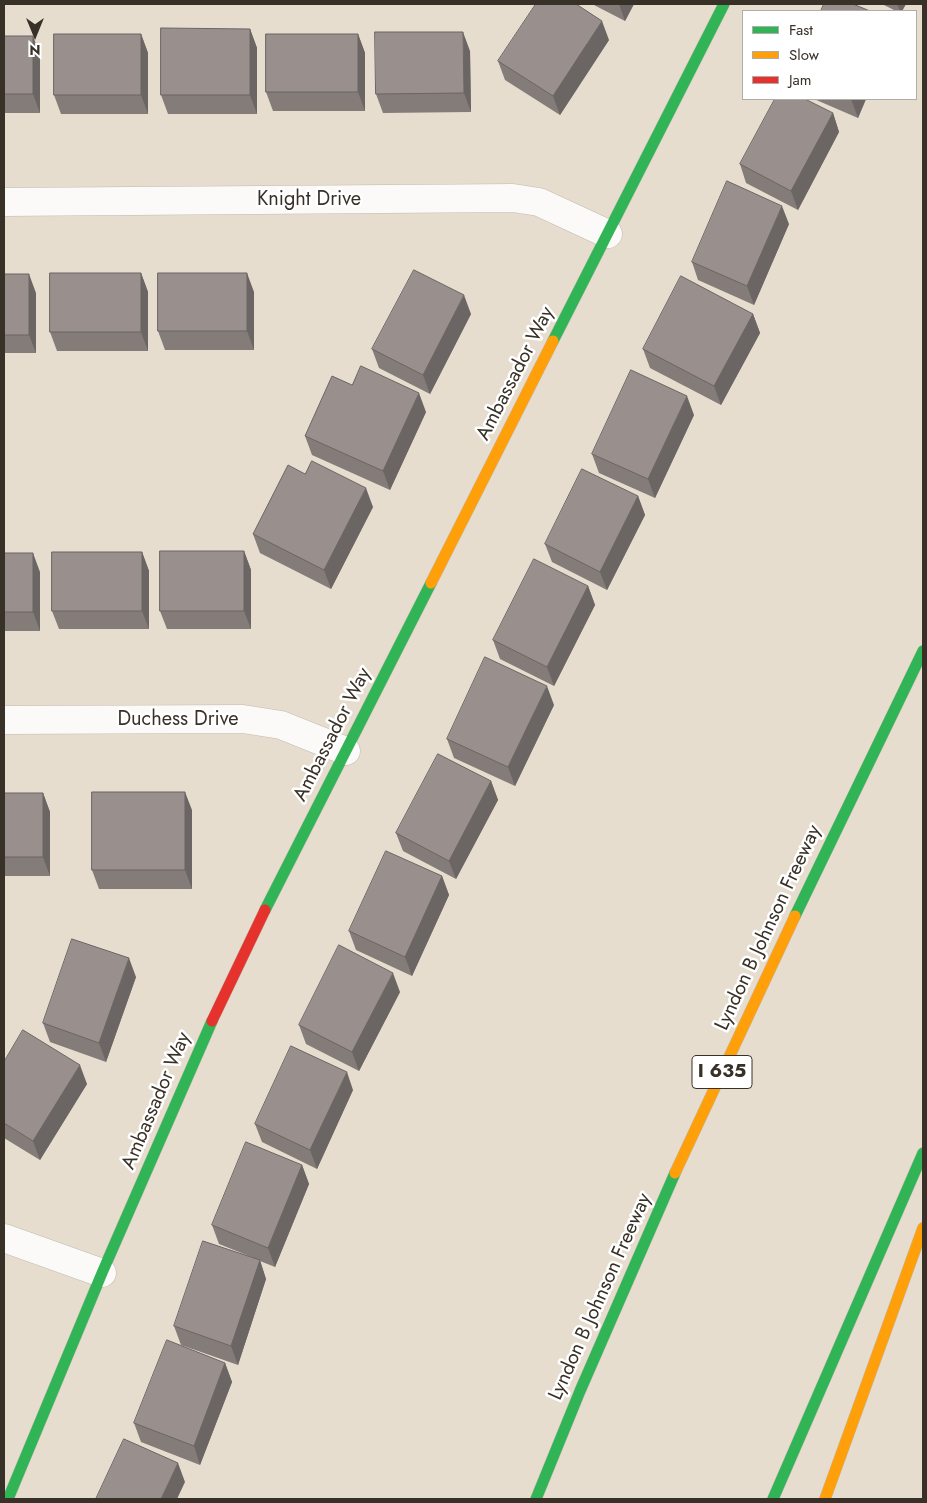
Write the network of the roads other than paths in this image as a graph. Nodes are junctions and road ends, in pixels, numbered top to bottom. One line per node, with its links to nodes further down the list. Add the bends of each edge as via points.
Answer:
1 (724, 4): 3 (main road, Ambassador Way)
2 (4, 202): 3 (street, Knight Drive, via 513,198 539,202)
3 (608, 234): 6 (main road, Ambassador Way)
4 (923, 650): 12 (main road, Lyndon B Johnson Freeway / I 635, via 705,1107 586,1372)
5 (4, 720): 6 (street, Duchess Drive, via 243,719 281,724)
6 (346, 751): 10 (main road, Ambassador Way, via 234,969)
7 (923, 1154): 13 (main road)
8 (923, 1228): 14 (main road)
9 (4, 1238): 10 (street)
10 (102, 1273): 11 (main road, Ambassador Way)
11 (8, 1499)
12 (536, 1499)
13 (773, 1499)
14 (825, 1499)

